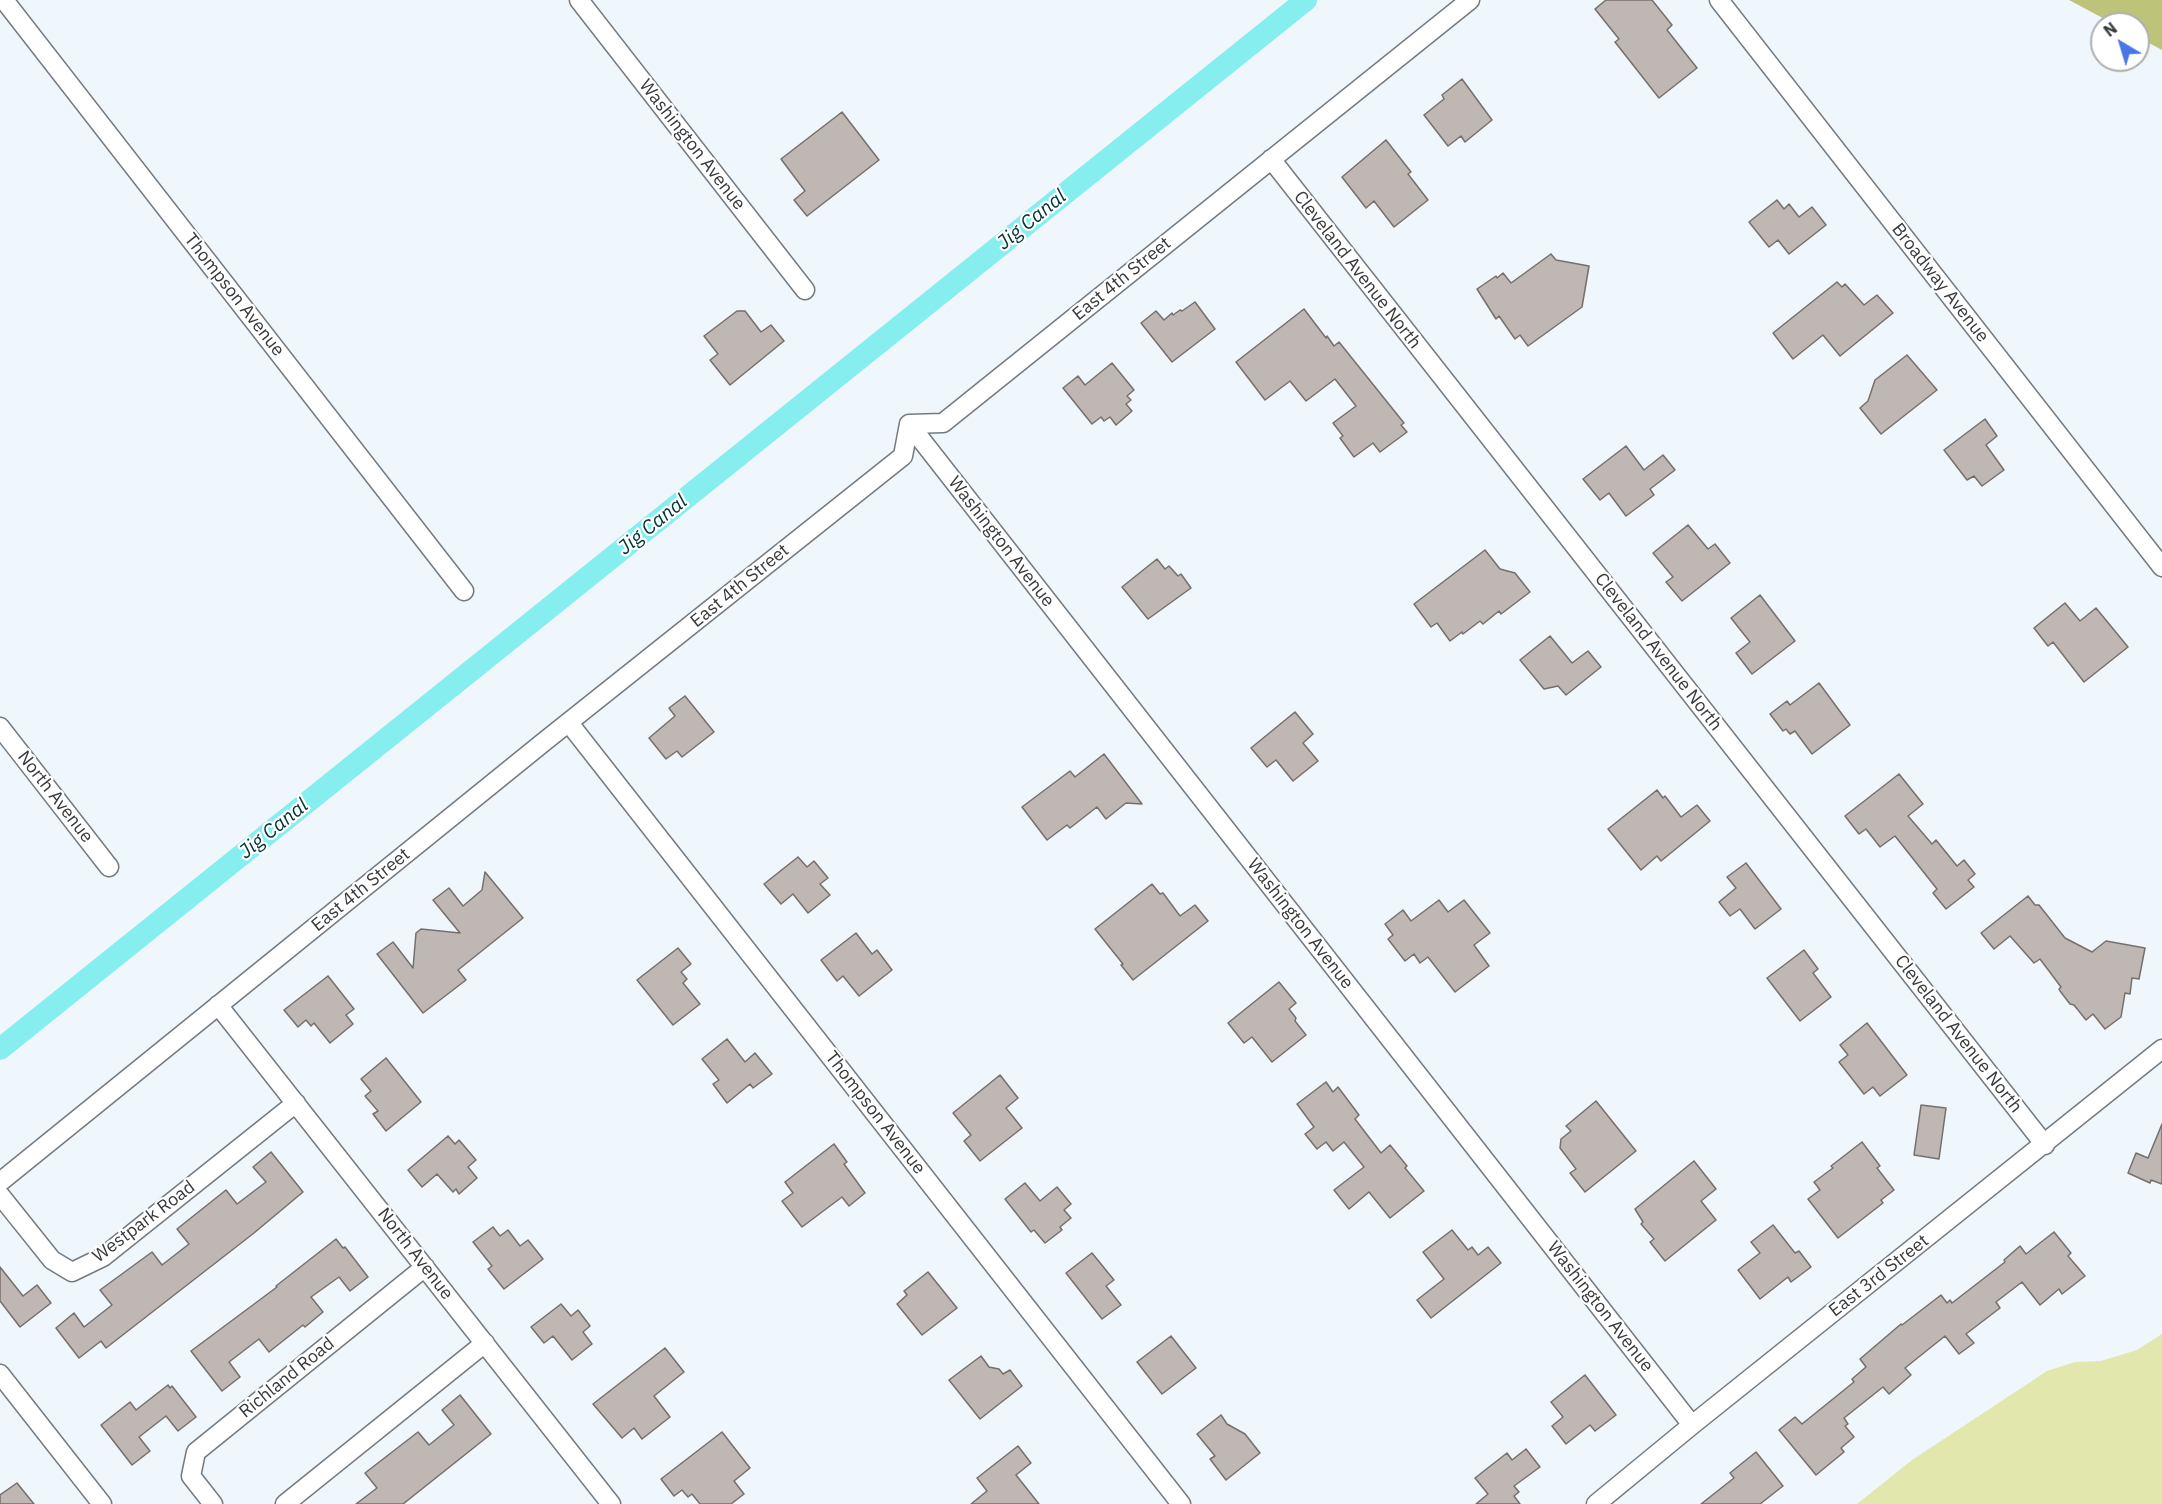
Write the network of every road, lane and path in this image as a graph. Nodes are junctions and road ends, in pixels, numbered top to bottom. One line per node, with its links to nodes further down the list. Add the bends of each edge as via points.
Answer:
1 (4, 0): 9 (street, Thompson Avenue)
2 (579, 0): 6 (street, Washington Avenue)
3 (1470, 0): 5 (street, East 4th Street)
4 (1719, 0): 8 (street, Broadway Avenue)
5 (1271, 159): 7 (street, East 4th Street, via 943,423); 16 (street, Cleveland Avenue North)
6 (805, 290)
7 (909, 424): 10 (street, East 4th Street, via 903,456); 22 (street, Washington Avenue)
8 (2162, 567)
9 (464, 591)
10 (569, 723): 13 (street, East 4th Street); 27 (street, Thompson Avenue)
11 (0, 727): 12 (street, North Avenue)
12 (109, 867)
13 (218, 1005): 15 (street, North Avenue); 17 (street, East 4th Street)
14 (2162, 1049): 16 (street, East 3rd Street)
15 (297, 1103): 18 (street, Westpark Road, via 103,1257 72,1272 52,1260); 19 (street, North Avenue)
16 (2045, 1144): 22 (street, East 3rd Street)
17 (0, 1182)
18 (0, 1195)
19 (425, 1267): 20 (street, North Avenue); 24 (street, Richland Road, via 196,1452 191,1476)
20 (485, 1343): 25 (street); 26 (street, North Avenue)
21 (0, 1374): 23 (street)
22 (1692, 1425): 28 (street, East 3rd Street)
23 (102, 1504)
24 (213, 1504)
25 (285, 1504)
26 (611, 1504)
27 (1181, 1504)
28 (1596, 1504)

